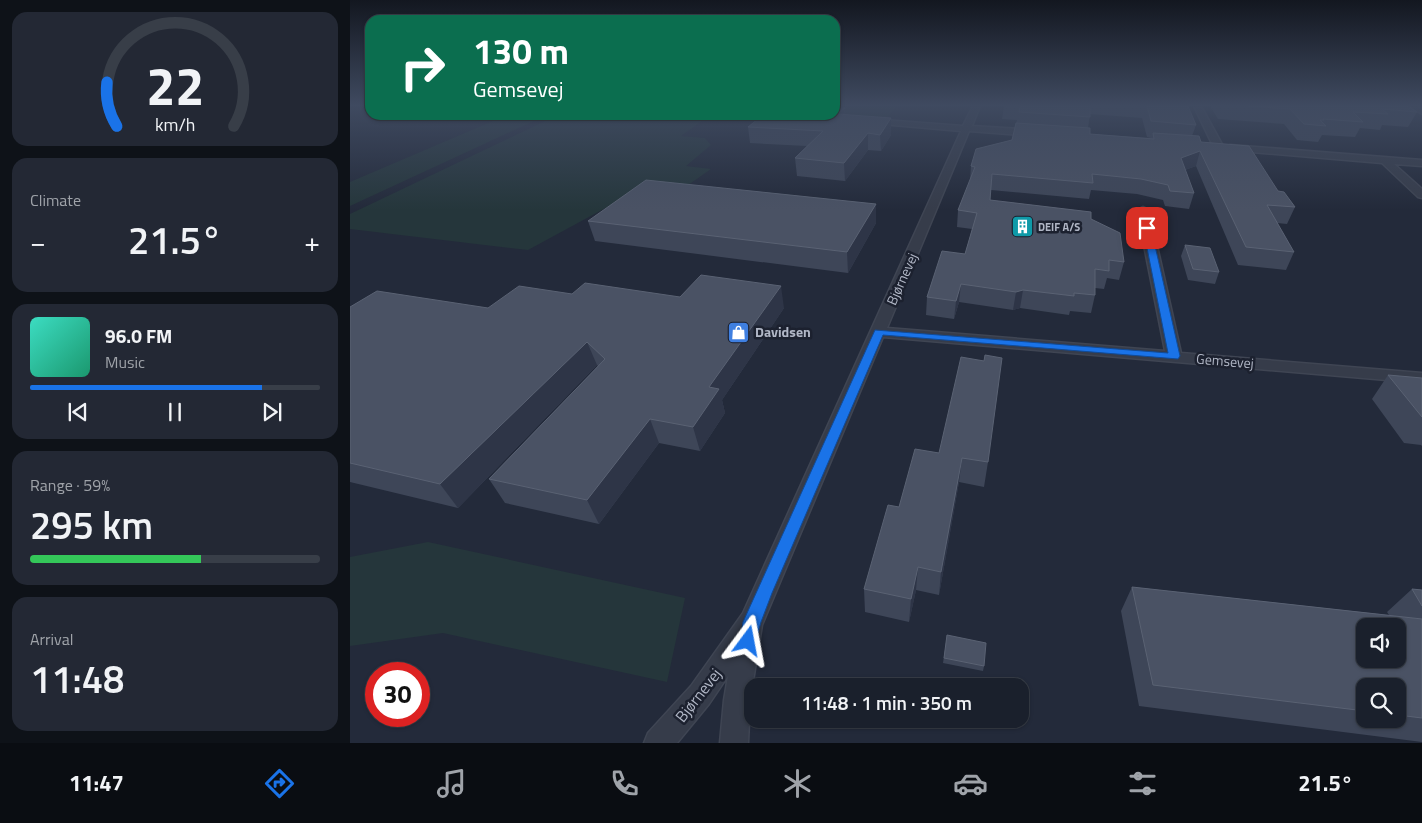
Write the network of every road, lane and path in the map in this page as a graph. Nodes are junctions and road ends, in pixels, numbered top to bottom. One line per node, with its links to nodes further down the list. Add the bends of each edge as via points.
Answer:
1 (961, 141): 7 (street, Bjørnevej)
2 (1212, 141): 3 (street, via 1215,147)
3 (1386, 160): 4 (street); 5 (street)
4 (1422, 163)
5 (1422, 195)
6 (1143, 210): 8 (street)
7 (879, 332): 8 (street, Gemsevej); 10 (street, Bjørnevej)
8 (1174, 356): 9 (street, Gemsevej)
9 (1422, 378)
10 (752, 622): 11 (street, Bjørnevej, via 700,695); 12 (street, Bjørnevej, via 737,700)
11 (658, 743)
12 (734, 743)

